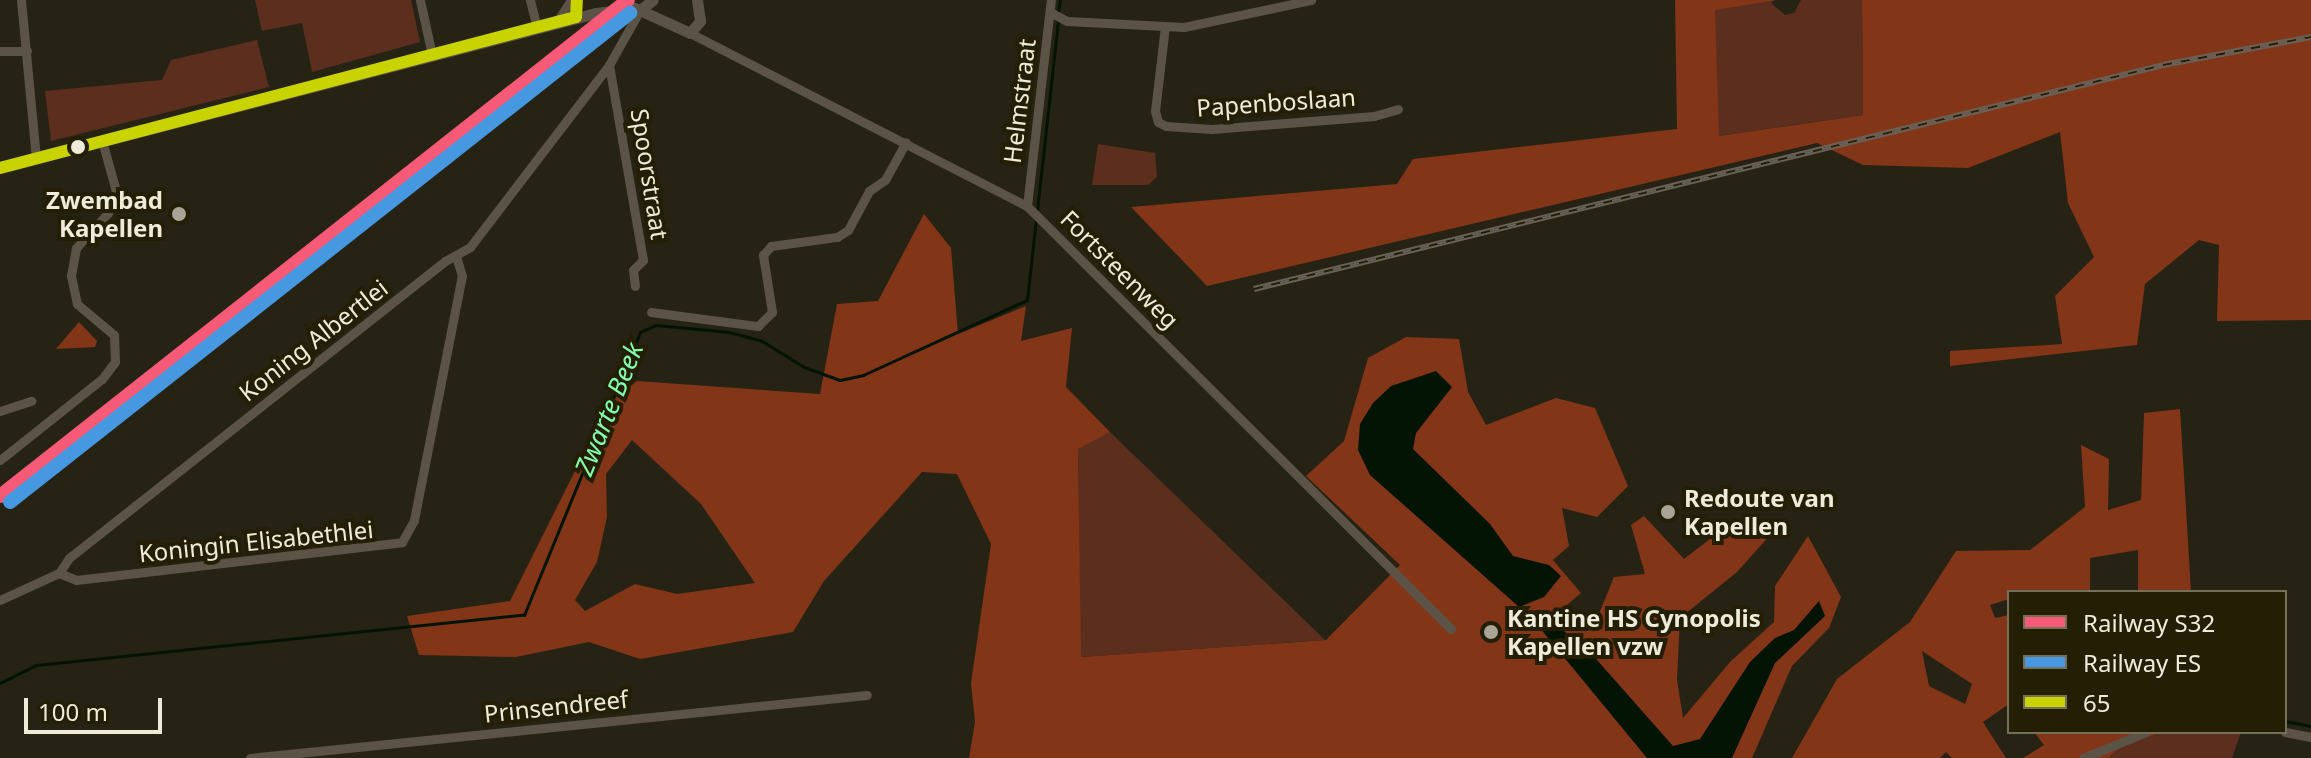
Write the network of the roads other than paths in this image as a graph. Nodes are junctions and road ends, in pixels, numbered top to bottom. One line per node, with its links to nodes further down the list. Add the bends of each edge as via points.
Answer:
1 (21, 0): 17 (street)
2 (420, 0): 18 (street)
3 (530, 0): 14 (street)
4 (574, 0): 11 (street); 12 (street)
5 (653, 0): 9 (street)
6 (697, 0): 15 (street, via 700,21)
7 (1051, 0): 10 (street, Helmstraat)
8 (1311, 0): 13 (street)
9 (640, 10): 11 (street); 15 (street, Fortsteenweg); 19 (street, Koning Albertlei)
10 (1050, 12): 13 (street, via 1067,21); 25 (street, Helmstraat)
11 (576, 17): 12 (street)
12 (556, 23): 14 (street)
13 (1165, 26): 20 (street, Papenboslaan, via 1155,111 1158,122 1166,126 1212,129 1374,116)
14 (537, 28): 18 (street)
15 (690, 33): 22 (street, Fortsteenweg)
16 (0, 51): 17 (street)
17 (27, 51): 23 (street)
18 (432, 55): 21 (street)
19 (609, 65): 26 (street, Koning Albertlei, via 481,234); 27 (street, Spoorstraat, via 643,260 633,270)
20 (1398, 109)
21 (102, 141): 23 (street); 31 (street, via 116,191 108,213 76,248 71,276 77,304 114,335 115,362 102,379)
22 (906, 142): 25 (street, Fortsteenweg); 28 (street, via 848,230 837,237 771,246 763,255 772,312 758,326)
23 (36, 158): 24 (street)
24 (0, 168)
25 (1027, 206): 34 (street, Fortsteenweg)
26 (456, 256): 32 (street, Koning Albertlei, via 65,562); 32 (street, Koningin Elisabethlei, via 462,276 414,520 402,542 76,580)
27 (635, 286)
28 (651, 312)
29 (31, 401): 30 (street)
30 (0, 411)
31 (0, 460)
32 (59, 573): 33 (street, Koning Albertlei)
33 (0, 600)
34 (1451, 629)
35 (867, 695): 39 (street, Prinsendreef)
36 (2287, 732): 38 (street)
37 (2141, 734): 40 (street)
38 (2311, 737)
39 (250, 758)
40 (2083, 758)

